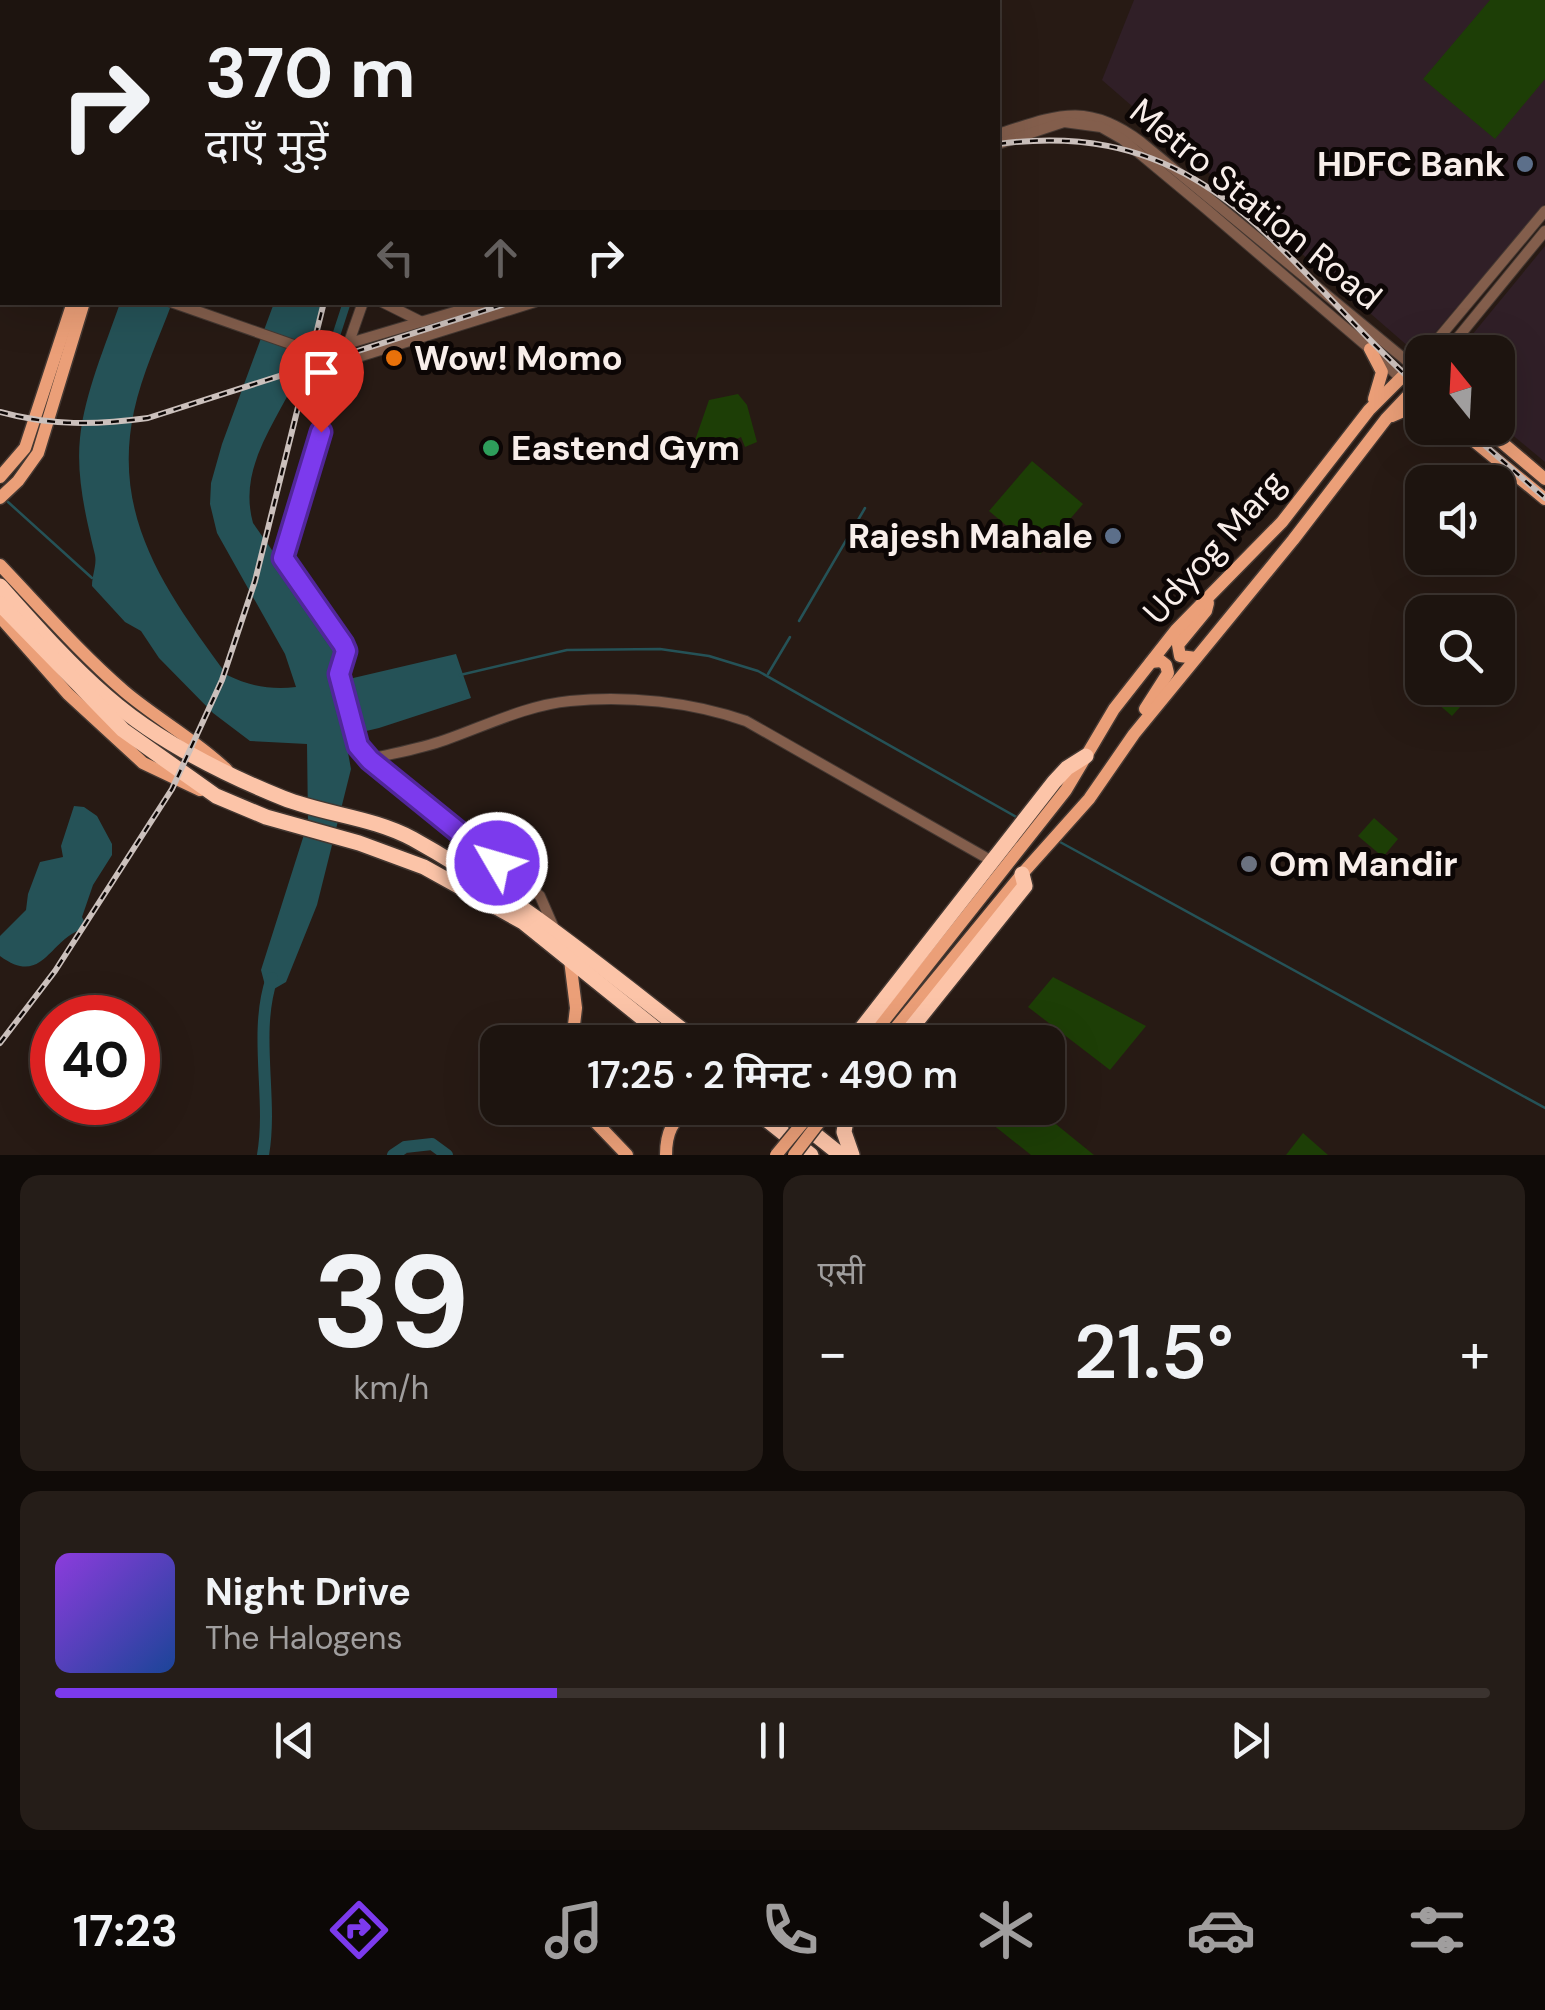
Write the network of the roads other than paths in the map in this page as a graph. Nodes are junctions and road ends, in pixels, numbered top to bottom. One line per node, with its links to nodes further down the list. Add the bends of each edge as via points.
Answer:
1 (1000, 133): 5 (street, Metro Station Road, via 1062,114 1104,118)
2 (1000, 143): 13 (street, Metro Station Road, via 1064,122 1101,127)
3 (1545, 210): 16 (street, Udyog Marg)
4 (1545, 231): 17 (street)
5 (1331, 296): 13 (street); 20 (street, Metro Station Road)
6 (71, 305): 34 (main road, via 26,448)
7 (83, 305): 36 (main road, via 38,452)
8 (180, 305): 23 (street)
9 (362, 305): 19 (street)
10 (388, 305): 14 (street)
11 (479, 305): 14 (street)
12 (526, 305): 18 (street)
13 (1320, 308): 21 (street, Metro Station Road)
14 (423, 323): 15 (street)
15 (408, 328): 18 (street); 19 (street)
16 (1450, 335)
17 (1460, 335)
18 (412, 341): 25 (street)
19 (347, 344): 23 (street); 25 (street)
20 (1392, 348): 22 (street); 24 (street, Metro Station Road)
21 (1370, 349): 27 (street, Metro Station Road); 29 (main road, via 1382,377)
22 (1405, 350)
23 (311, 353): 25 (street)
24 (1405, 358)
25 (342, 362): 47 (street, via 283,558 343,644 339,674 353,736)
26 (1405, 376): 27 (main road, Udyog Marg)
27 (1400, 378): 29 (main road, Udyog Marg)
28 (1405, 394): 31 (main road, Udyog Marg)
29 (1368, 410): 40 (main road, Udyog Marg, via 1282,522)
30 (1405, 410): 31 (main road)
31 (1386, 419): 43 (main road, Udyog Marg)
32 (1479, 445): 37 (main road)
33 (1505, 445): 35 (main road)
34 (0, 478)
35 (1545, 478)
36 (0, 498)
37 (1545, 499)
38 (0, 565): 39 (main road)
39 (4, 578): 48 (main road, via 160,722); 48 (highway, via 107,697)
40 (1210, 595): 43 (main road, via 1206,611 1178,646 1180,656); 44 (main road, Udyog Marg)
41 (0, 604): 49 (highway, via 124,730)
42 (0, 617): 49 (main road, via 68,694 143,763)
43 (1196, 658): 45 (main road, Udyog Marg)
44 (1151, 662): 45 (main road, via 1160,661 1168,672); 46 (main road, Udyog Marg)
45 (1134, 734): 51 (main road, Udyog Marg, via 1089,799)
46 (1086, 756): 50 (highway, via 1067,768)
47 (370, 760): 50 (street, via 569,700 713,710); 52 (street)
48 (230, 773): 53 (highway, via 295,803 361,818 415,840)
49 (216, 796): 53 (highway, via 424,867)
50 (1003, 856): 56 (main road); 60 (highway)
51 (1027, 869): 56 (main road, Udyog Marg); 63 (highway, via 1026,886)
52 (540, 896): 53 (street); 54 (street)
53 (526, 917): 54 (highway)
54 (550, 933): 55 (highway); 59 (highway)
55 (570, 960): 57 (main road); 58 (highway)
56 (897, 1016): 61 (main road); 62 (main road)
57 (573, 1025)
58 (651, 1025)
59 (675, 1025)
60 (865, 1025)
61 (887, 1025)
62 (892, 1025)
63 (914, 1025)
64 (598, 1125): 72 (main road)
65 (672, 1125): 73 (main road)
66 (774, 1125): 76 (highway)
67 (801, 1125): 74 (main road, bridge)
68 (805, 1125): 71 (highway)
69 (824, 1125): 75 (main road, bridge)
70 (843, 1125): 71 (highway)
71 (844, 1154): 76 (highway, via 820,1148)
72 (626, 1155)
73 (666, 1155)
74 (776, 1155)
75 (794, 1155)
76 (813, 1155)

